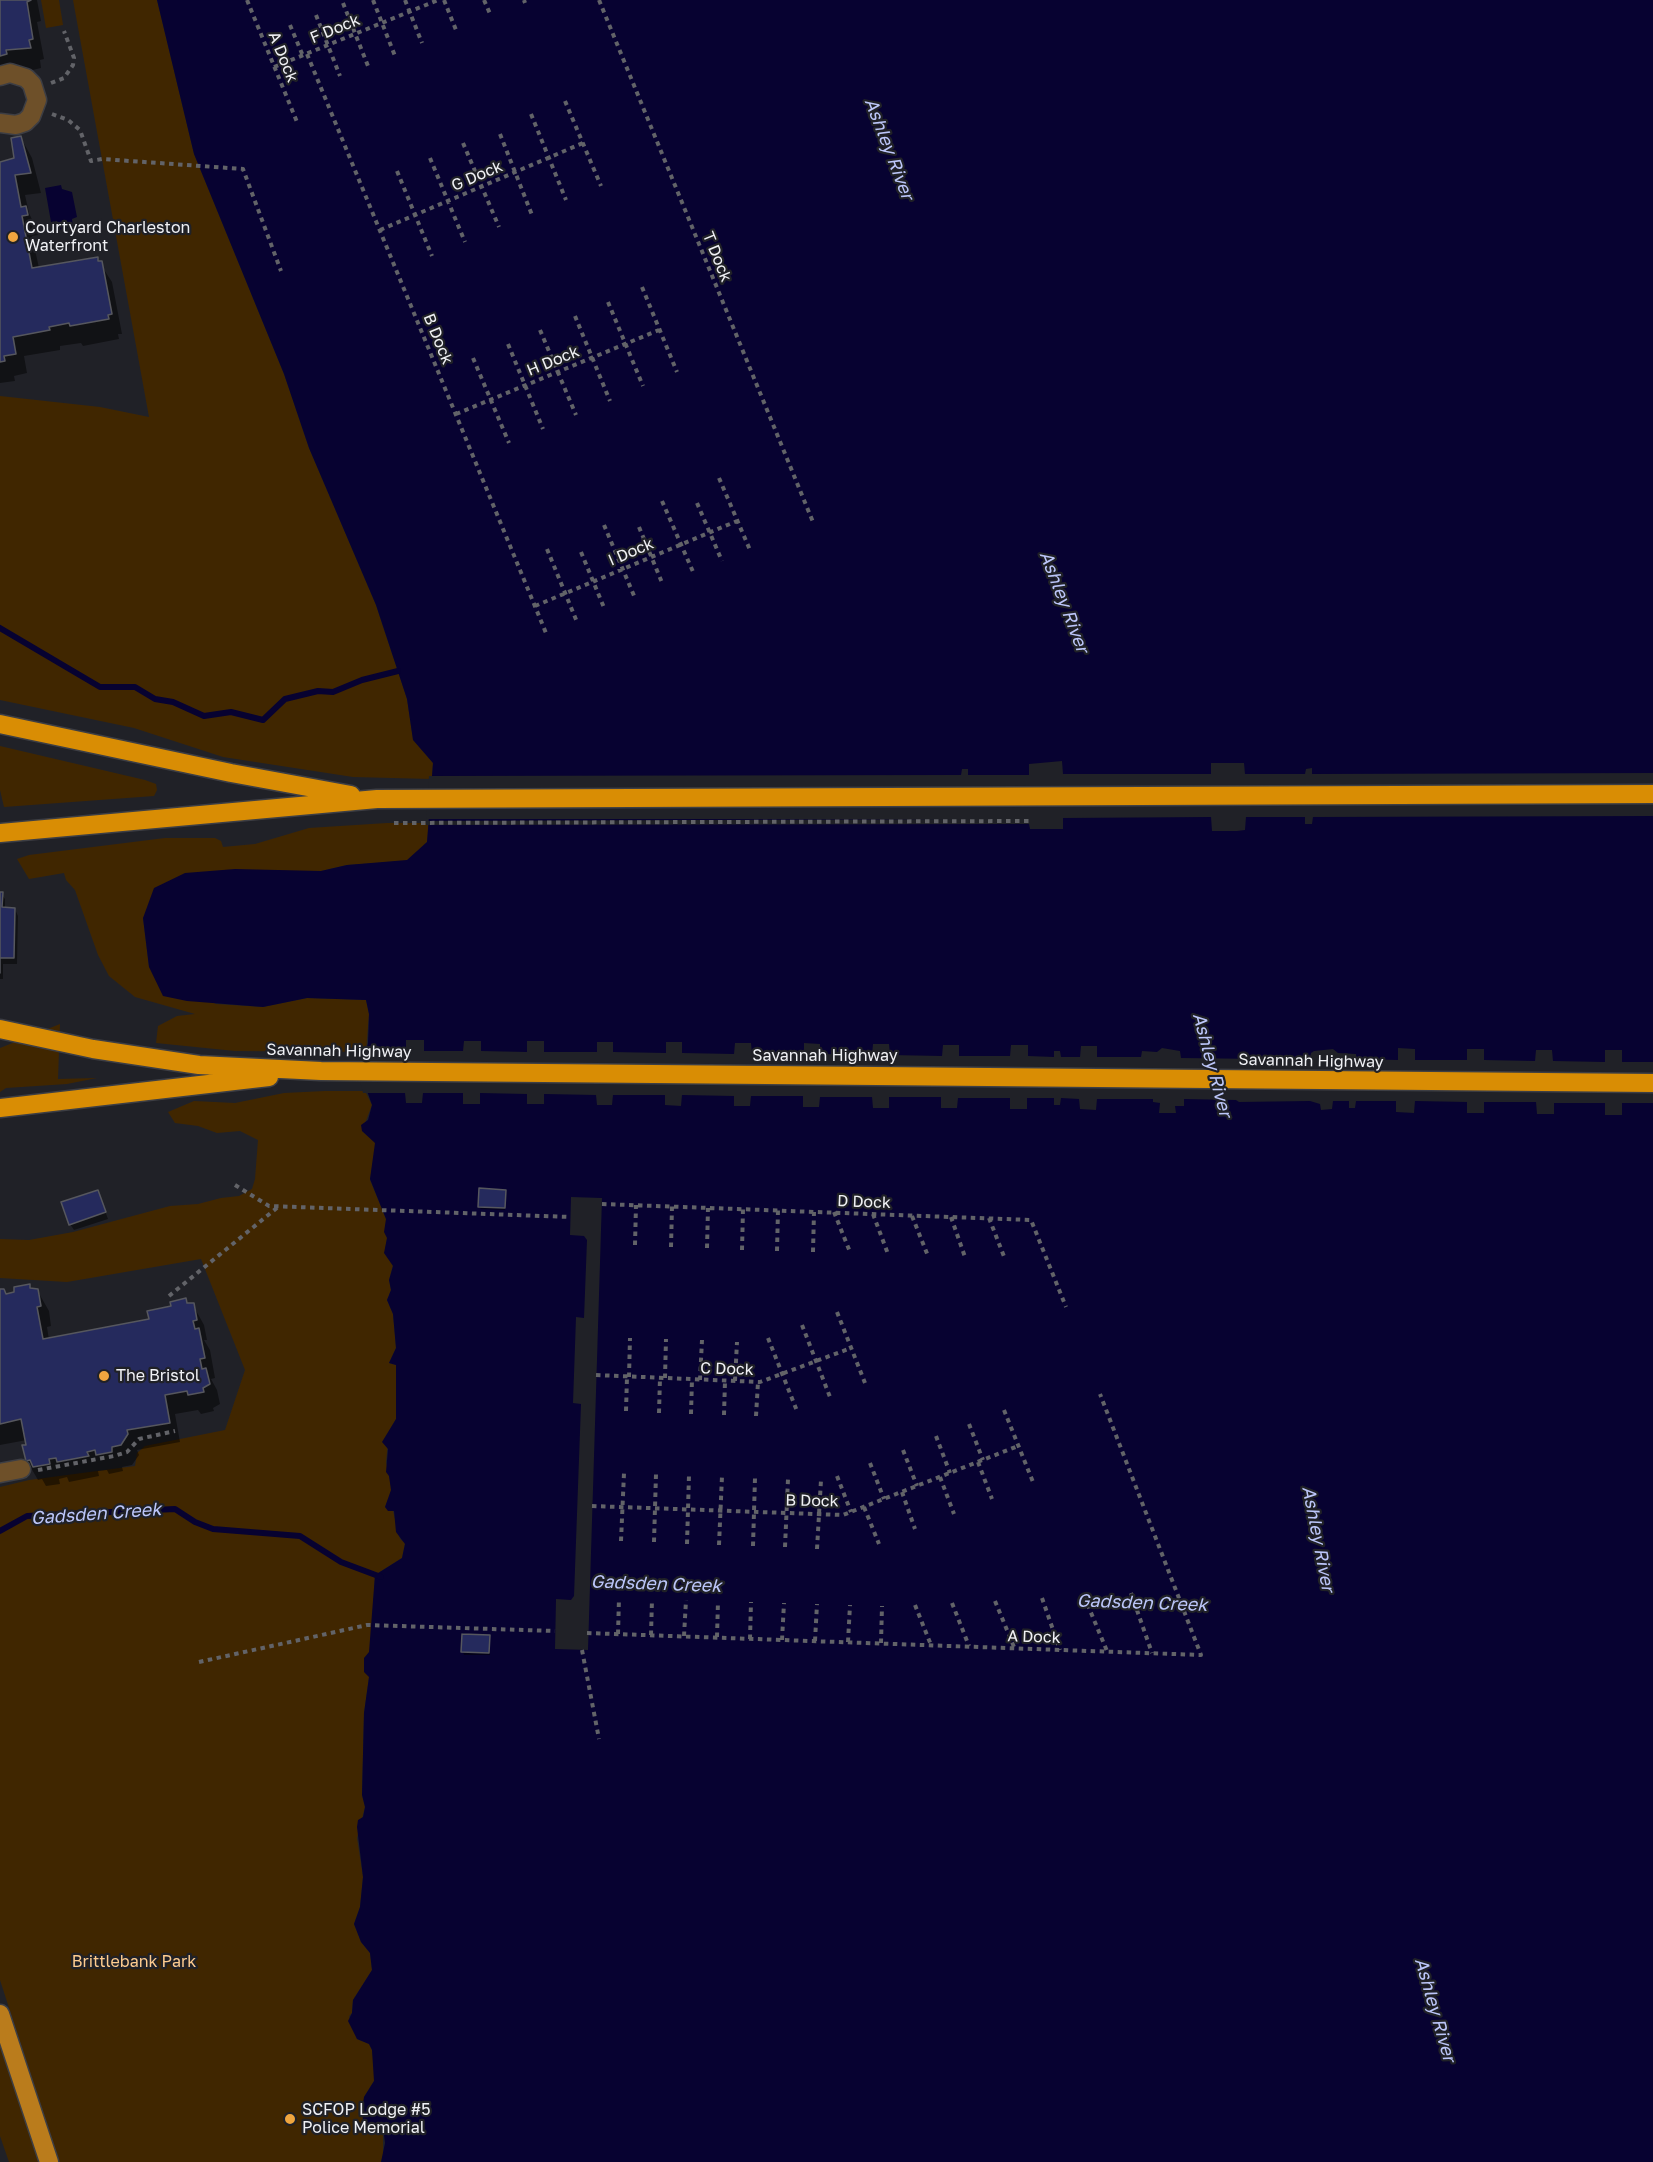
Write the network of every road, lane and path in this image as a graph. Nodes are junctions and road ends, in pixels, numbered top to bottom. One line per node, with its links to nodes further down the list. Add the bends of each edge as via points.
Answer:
1 (246, 0): 22 (path, A Dock)
2 (373, 0): 12 (path)
3 (405, 0): 9 (path)
4 (438, 0): 9 (path, F Dock)
5 (444, 0): 14 (path)
6 (484, 0): 11 (path)
7 (598, 0): 72 (path, T Dock)
8 (343, 3): 16 (path)
9 (410, 12): 12 (path, F Dock); 17 (path)
10 (316, 15): 18 (path)
11 (491, 16)
12 (382, 23): 16 (path, F Dock); 20 (path)
13 (290, 25): 19 (path, B Dock)
14 (456, 30)
15 (64, 31): 25 (path, via 73,65 64,78)
16 (355, 34): 18 (path, F Dock); 21 (path)
17 (422, 43)
18 (328, 45): 19 (path, F Dock); 24 (path)
19 (305, 55): 22 (path, F Dock); 45 (path, B Dock)
20 (395, 56)
21 (368, 66)
22 (274, 67): 29 (path, A Dock)
23 (0, 76): 30 (lane, via 10,73 26,78 37,100 24,122)
24 (340, 76)
25 (51, 83)
26 (565, 101): 33 (path)
27 (52, 114): 48 (path, via 80,130 91,161 243,169)
28 (531, 114): 35 (path)
29 (297, 122)
30 (0, 123)
31 (500, 134): 37 (path)
32 (464, 143): 38 (path)
33 (583, 143): 35 (path, G Dock); 39 (path)
34 (430, 158): 40 (path)
35 (549, 158): 37 (path, G Dock); 41 (path)
36 (397, 171): 42 (path)
37 (515, 172): 38 (path, G Dock); 43 (path)
38 (482, 186): 40 (path, G Dock); 44 (path)
39 (601, 186)
40 (449, 200): 42 (path, G Dock); 46 (path)
41 (566, 200)
42 (415, 215): 45 (path, G Dock); 47 (path)
43 (532, 215)
44 (499, 227)
45 (380, 230): 64 (path, B Dock)
46 (465, 242)
47 (432, 256)
48 (281, 271)
49 (642, 287): 53 (path)
50 (608, 302): 55 (path)
51 (575, 316): 57 (path)
52 (540, 330): 58 (path)
53 (659, 330): 55 (path, H Dock); 59 (path)
54 (508, 344): 60 (path)
55 (626, 344): 57 (path, H Dock); 61 (path)
56 (473, 358): 62 (path)
57 (593, 358): 58 (path, H Dock); 63 (path)
58 (559, 372): 60 (path, H Dock); 65 (path)
59 (677, 372)
60 (525, 386): 62 (path, H Dock); 66 (path)
61 (643, 386)
62 (491, 400): 64 (path, H Dock); 67 (path)
63 (610, 401)
64 (456, 414): 88 (path, B Dock)
65 (576, 415)
66 (543, 429)
67 (508, 443)
68 (719, 478): 71 (path)
69 (662, 501): 76 (path)
70 (697, 503): 75 (path)
71 (737, 521): 75 (path, I Dock); 78 (path)
72 (813, 522)
73 (604, 525): 82 (path)
74 (639, 527): 80 (path)
75 (709, 533): 76 (path, I Dock); 81 (path)
76 (680, 544): 80 (path, I Dock); 83 (path)
77 (547, 549): 86 (path)
78 (750, 550)
79 (582, 552): 84 (path)
80 (652, 557): 82 (path, I Dock); 85 (path)
81 (722, 561)
82 (623, 569): 84 (path, I Dock); 87 (path)
83 (694, 574)
84 (593, 581): 86 (path, I Dock); 89 (path)
85 (663, 585)
86 (564, 593): 88 (path, I Dock); 90 (path)
87 (635, 598)
88 (535, 606): 91 (path, B Dock)
89 (605, 610)
90 (577, 622)
91 (546, 633)
92 (0, 724): 94 (highway, via 220,771)
93 (1653, 794): 94 (highway)
94 (385, 799): 97 (highway)
95 (1030, 822): 96 (path)
96 (394, 823)
97 (7, 832)
98 (0, 1029): 99 (highway, Savannah Highway, via 93,1049 199,1065)
99 (321, 1071): 100 (highway, Savannah Highway); 101 (highway)
100 (1653, 1083)
101 (0, 1108)
102 (236, 1185): 106 (path, via 269,1206)
103 (602, 1204): 104 (path, D Dock)
104 (636, 1205): 105 (path, D Dock); 117 (path)
105 (672, 1206): 107 (path, D Dock); 118 (path)
106 (278, 1207): 113 (path); 128 (path)
107 (708, 1208): 108 (path, D Dock); 119 (path)
108 (744, 1209): 109 (path, D Dock); 120 (path)
109 (778, 1210): 110 (path, D Dock); 121 (path)
110 (814, 1212): 111 (path, D Dock); 122 (path)
111 (834, 1212): 112 (path, D Dock); 123 (path)
112 (873, 1214): 114 (path, D Dock); 124 (path)
113 (570, 1216)
114 (912, 1216): 115 (path, D Dock); 125 (path)
115 (951, 1217): 116 (path, D Dock); 126 (path)
116 (989, 1218): 127 (path); 129 (path, D Dock, via 1031,1220)
117 (635, 1245)
118 (671, 1247)
119 (707, 1248)
120 (742, 1250)
121 (777, 1251)
122 (813, 1252)
123 (850, 1252)
124 (888, 1254)
125 (928, 1256)
126 (965, 1257)
127 (1005, 1259)
128 (169, 1296)
129 (1066, 1307)
130 (837, 1312): 137 (path)
131 (802, 1325): 138 (path)
132 (630, 1338): 141 (path)
133 (768, 1338): 139 (path)
134 (666, 1339): 142 (path)
135 (702, 1341): 144 (path)
136 (737, 1342): 146 (path)
137 (851, 1348): 138 (path, C Dock); 148 (path)
138 (815, 1361): 139 (path, C Dock); 150 (path)
139 (782, 1374): 147 (path, C Dock); 153 (path)
140 (596, 1375): 141 (path, C Dock)
141 (628, 1377): 142 (path, C Dock); 152 (path)
142 (662, 1378): 143 (path, C Dock); 154 (path)
143 (693, 1379): 144 (path, C Dock); 155 (path)
144 (700, 1380): 145 (path, C Dock)
145 (726, 1381): 146 (path, C Dock); 156 (path)
146 (735, 1382): 147 (path, C Dock)
147 (758, 1382): 157 (path)
148 (865, 1383)
149 (1100, 1395): 234 (path, A Dock, via 1201,1655)
150 (830, 1397)
151 (1004, 1410): 161 (path)
152 (626, 1411)
153 (797, 1411)
154 (659, 1413)
155 (691, 1414)
156 (723, 1415)
157 (756, 1416)
158 (969, 1424): 163 (path)
159 (175, 1431): 165 (path, via 139,1439 127,1452 114,1456 32,1471)
160 (936, 1436): 168 (path)
161 (1018, 1446): 163 (path, B Dock); 177 (path)
162 (903, 1450): 178 (path)
163 (981, 1461): 168 (path, B Dock); 181 (path)
164 (870, 1463): 180 (path)
165 (21, 1469): 166 (lane)
166 (0, 1473)
167 (624, 1473): 183 (path)
168 (950, 1473): 173 (path, B Dock)
169 (656, 1474): 185 (path)
170 (690, 1475): 186 (path)
171 (722, 1476): 187 (path)
172 (837, 1476): 189 (path)
173 (940, 1477): 178 (path, B Dock); 192 (path)
174 (755, 1478): 188 (path)
175 (788, 1479): 190 (path)
176 (821, 1480): 191 (path)
177 (1033, 1482)
178 (917, 1486): 179 (path, B Dock)
179 (902, 1492): 180 (path, B Dock); 193 (path)
180 (884, 1499): 184 (path, B Dock)
181 (992, 1499)
182 (591, 1506): 183 (path, B Dock)
183 (623, 1507): 185 (path, B Dock); 194 (path)
184 (864, 1507): 189 (path, B Dock); 197 (path)
185 (655, 1509): 186 (path, B Dock); 195 (path)
186 (688, 1509): 187 (path, B Dock); 196 (path)
187 (721, 1511): 188 (path, B Dock); 198 (path)
188 (754, 1512): 190 (path, B Dock); 199 (path)
189 (851, 1512): 191 (path, B Dock)
190 (786, 1513): 191 (path, B Dock); 200 (path)
191 (819, 1514): 201 (path)
192 (954, 1514)
193 (915, 1529)
194 (621, 1541)
195 (654, 1542)
196 (687, 1544)
197 (879, 1544)
198 (719, 1545)
199 (753, 1546)
200 (785, 1547)
201 (817, 1549)
202 (1131, 1593): 234 (path)
203 (1084, 1596): 233 (path)
204 (620, 1598): 219 (path)
205 (1042, 1598): 232 (path)
206 (652, 1599): 220 (path)
207 (686, 1600): 221 (path)
208 (718, 1601): 222 (path)
209 (995, 1601): 230 (path)
210 (751, 1602): 223 (path)
211 (784, 1603): 224 (path)
212 (952, 1603): 229 (path)
213 (817, 1604): 225 (path)
214 (850, 1605): 226 (path)
215 (915, 1605): 228 (path)
216 (882, 1606): 227 (path)
217 (555, 1631): 235 (path, via 367,1624)
218 (587, 1633): 219 (path, A Dock)
219 (618, 1634): 220 (path, A Dock)
220 (651, 1635): 221 (path, A Dock)
221 (684, 1636): 222 (path, A Dock)
222 (717, 1637): 223 (path, A Dock)
223 (750, 1638): 224 (path, A Dock)
224 (782, 1640): 225 (path, A Dock)
225 (815, 1641): 226 (path, A Dock)
226 (848, 1642): 227 (path, A Dock)
227 (881, 1643): 228 (path, A Dock)
228 (931, 1645): 229 (path, A Dock)
229 (969, 1646): 230 (path, A Dock)
230 (1014, 1648): 232 (path, A Dock)
231 (582, 1650): 236 (path)
232 (1060, 1650): 233 (path, A Dock)
233 (1107, 1651): 234 (path, A Dock)
234 (1152, 1653)
235 (199, 1662)
236 (599, 1739)
237 (0, 2013): 238 (main road)
238 (49, 2162)

